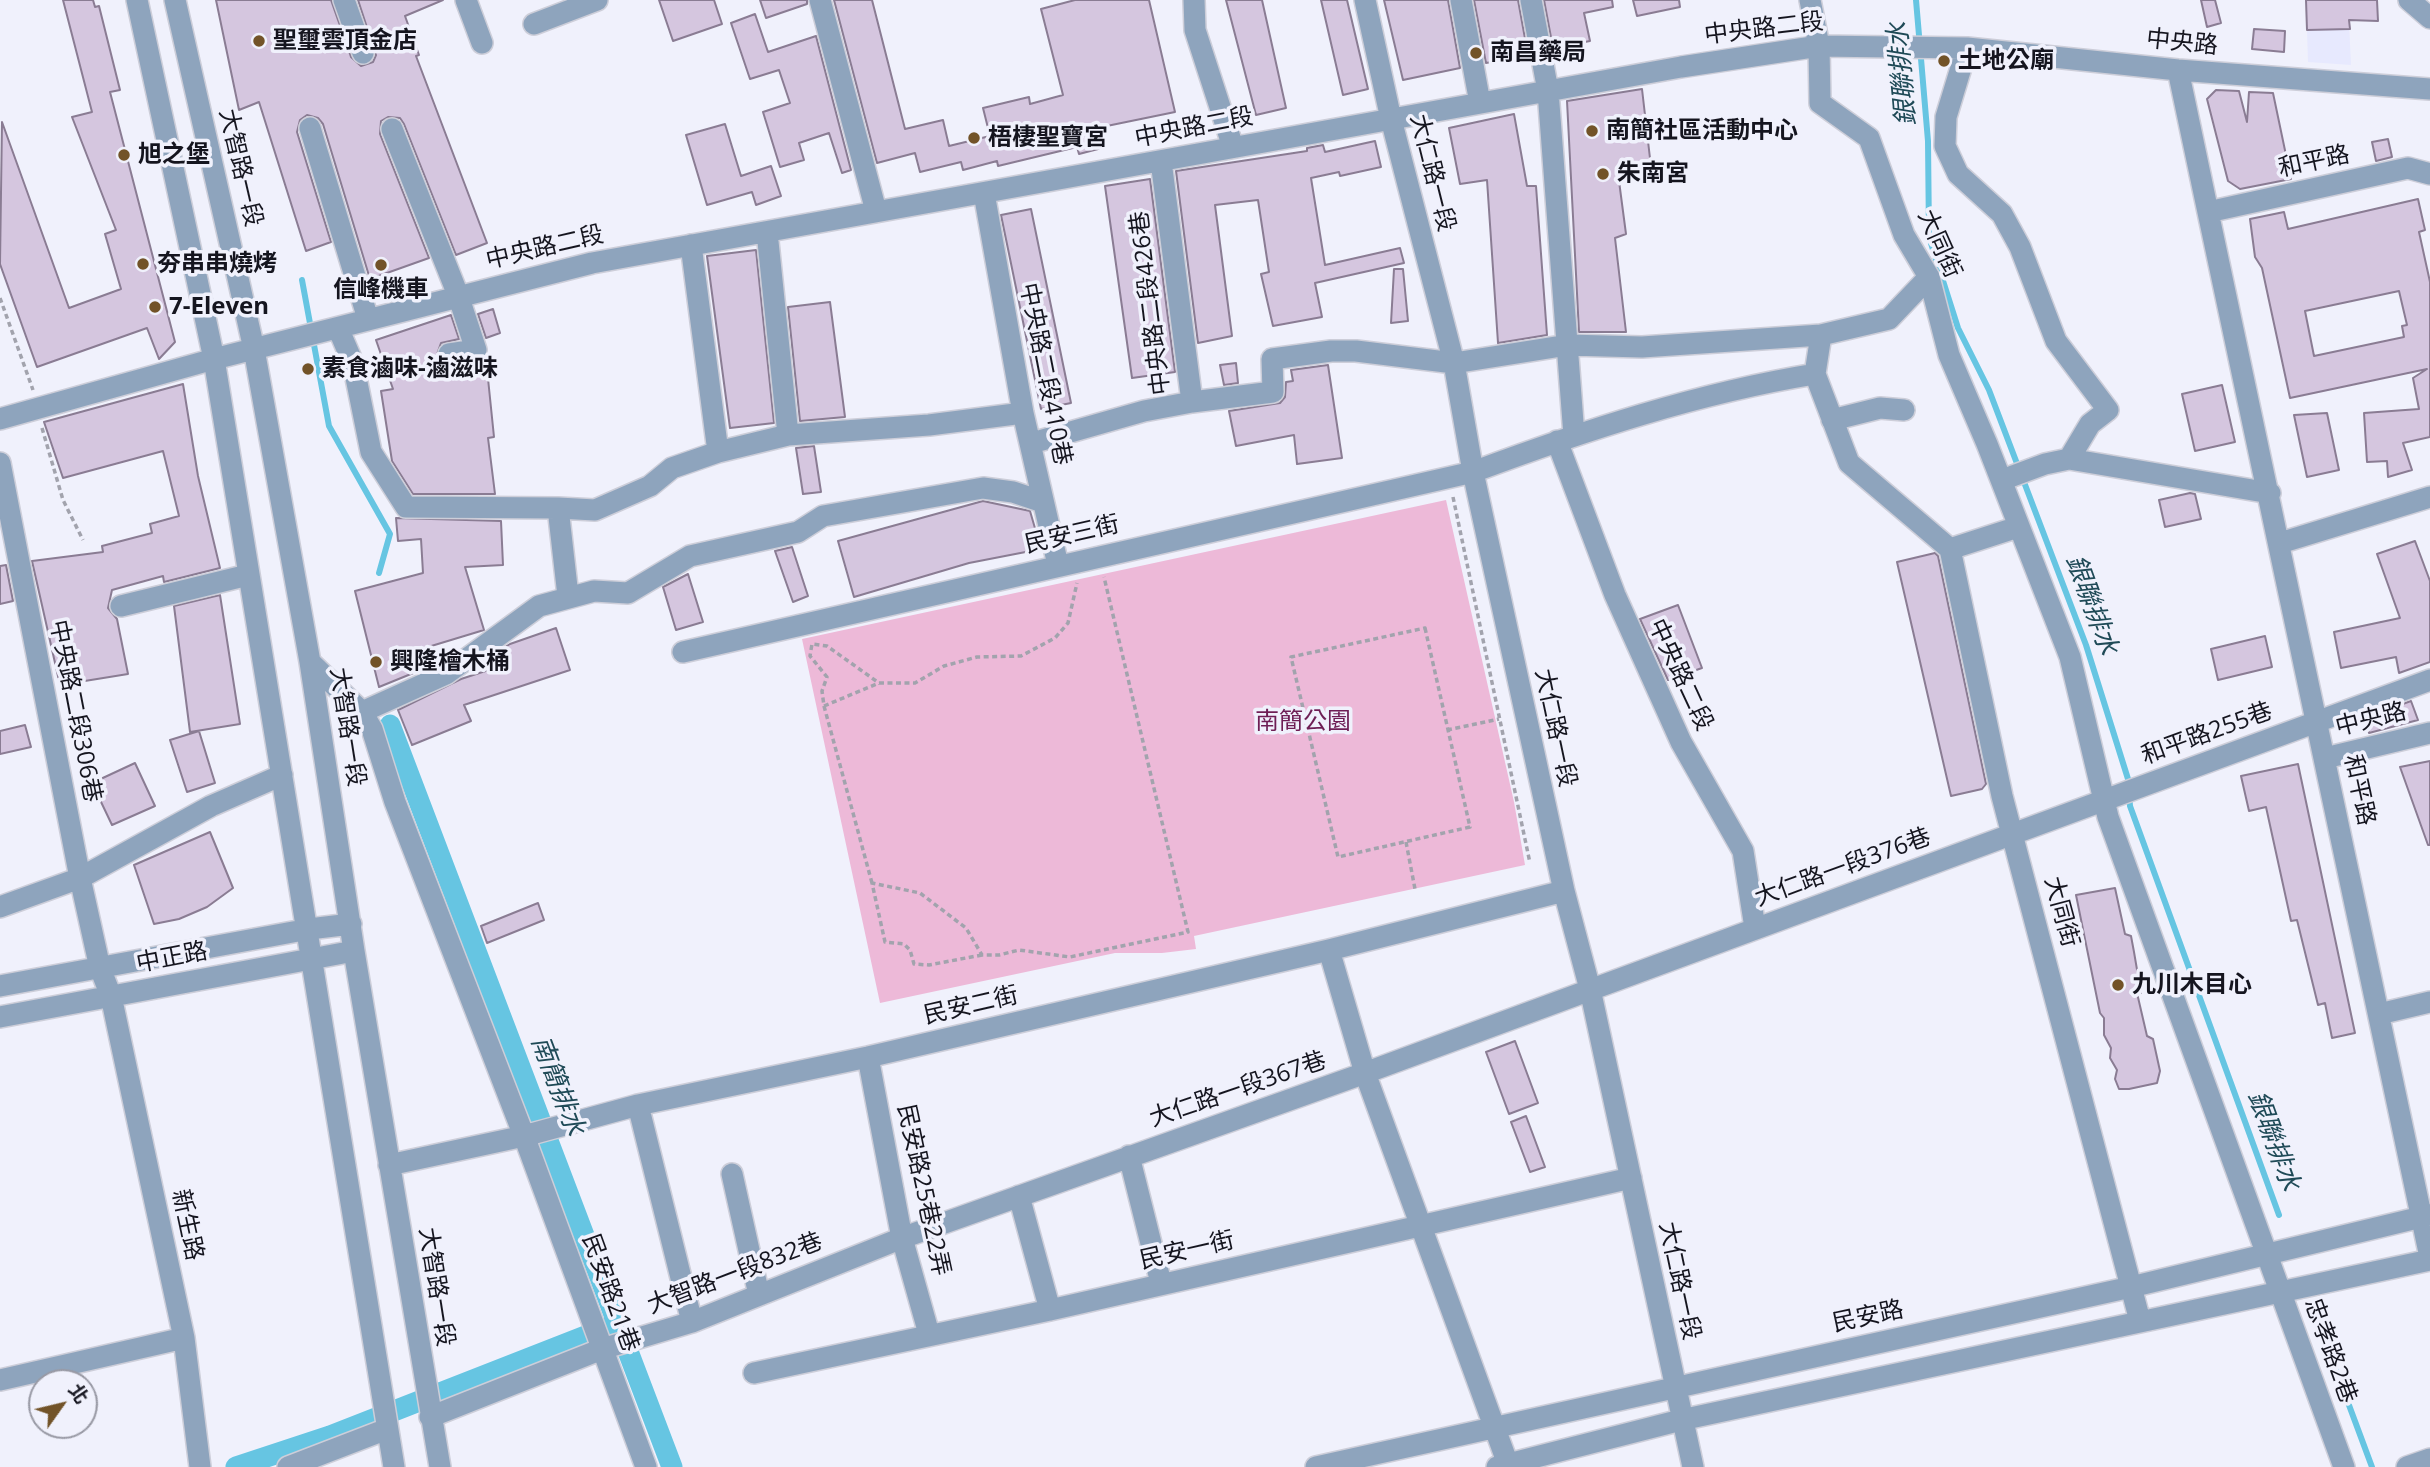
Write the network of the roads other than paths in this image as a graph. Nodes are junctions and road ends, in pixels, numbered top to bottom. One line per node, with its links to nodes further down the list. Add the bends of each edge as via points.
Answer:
1 (137, 0): 43 (street)
2 (176, 0): 41 (street, 大智路一段)
3 (344, 0): 19 (street)
4 (466, 0): 15 (street)
5 (597, 0): 14 (street)
6 (820, 0): 31 (street)
7 (1194, 0): 27 (street, via 1195,30)
8 (1366, 0): 24 (street, 大仁路一段)
9 (1461, 0): 23 (street)
10 (1531, 0): 22 (street)
11 (1810, 0): 16 (street)
12 (2409, 0): 13 (street)
13 (2430, 18)
14 (534, 24)
15 (482, 43)
16 (1819, 46): 17 (street, 中央路二段); 22 (street, 中央路二段); 35 (street, 大同街, via 1820,103 1869,138 1904,235)
17 (1930, 47): 18 (street, 中央路)
18 (1967, 48): 20 (street, 中央路); 55 (street, via 1946,117 1945,146 1958,174 2002,214 2020,247 2056,341 2108,410 2090,424)
19 (363, 53)
20 (2178, 70): 21 (street, 中央路); 32 (street, 和平路)
21 (2430, 89)
22 (1548, 91): 23 (street, 中央路二段); 40 (street, 中央路二段)
23 (1480, 103): 24 (street, 中央路二段)
24 (1391, 118): 27 (street, 中央路二段); 44 (street, 大仁路一段)
25 (310, 128): 37 (street)
26 (392, 130): 36 (street)
27 (1233, 147): 28 (street, 中央路二段)
28 (1161, 161): 30 (street, 中央路二段); 46 (street, 中央路二段426巷)
29 (2430, 174): 32 (street, 和平路, via 2408,168)
30 (984, 193): 31 (street, 中央路二段); 48 (street, 中央路二段410巷)
31 (876, 212): 33 (street, 中央路二段)
32 (2208, 212): 59 (street, 和平路)
33 (767, 232): 34 (street, 中央路二段); 51 (street)
34 (691, 245): 36 (street, 中央路二段); 54 (street)
35 (1929, 277): 39 (street, via 1889,319); 58 (street, 大同街, via 1949,355)
36 (458, 295): 37 (street, 中央路二段); 42 (street, via 476,351)
37 (368, 319): 38 (street, 中央路二段)
38 (338, 328): 41 (street, 中央路二段); 62 (street, via 353,363 371,452 407,507)
39 (1821, 335): 40 (street, via 1642,347); 45 (street)
40 (1569, 345): 44 (street); 52 (street, 中央路二段)
41 (254, 349): 43 (street); 71 (street, 大智路一段)
42 (449, 355)
43 (214, 359): 49 (street); 67 (street)
44 (1454, 363): 46 (street, via 1356,351 1272,359 1273,392); 57 (street, 大仁路一段)
45 (1815, 374): 50 (street); 52 (street, via 1753,384)
46 (1192, 402): 53 (street, 中央路二段426巷)
47 (1904, 410): 50 (street, via 1880,408)
48 (1023, 412): 51 (street, via 929,425); 53 (street, 中央路二段410巷)
49 (0, 419)
50 (1832, 419): 65 (street, via 1849,463)
51 (788, 435): 54 (street)
52 (1566, 438): 57 (street); 84 (street, 中央路二段, via 1615,595 1676,730 1743,851)
53 (1032, 443): 61 (street, 中央路二段410巷)
54 (718, 452): 62 (street, via 673,468 650,486 595,510)
55 (2069, 459): 58 (street); 59 (street)
56 (0, 463): 80 (street, 中央路二段306巷)
57 (1473, 472): 66 (street, 民安三街); 81 (street, 大仁路一段)
58 (2002, 480): 63 (street, 大同街)
59 (2270, 493): 64 (street, 和平路)
60 (2428, 499): 64 (street)
61 (1042, 502): 66 (street, 中央路二段410巷); 68 (street, via 983,488 823,516 799,532 690,556 628,593 594,591)
62 (558, 509): 68 (street)
63 (2018, 527): 65 (street); 78 (street, 大同街, via 2070,657)
64 (2280, 543): 74 (street, 和平路)
65 (1950, 549): 79 (street, 大同街)
66 (1058, 565): 70 (street, 民安三街)
67 (248, 575): 69 (street); 77 (street)
68 (568, 596): 73 (street, via 539,606 446,674)
69 (121, 606)
70 (683, 652)
71 (310, 662): 73 (street); 83 (street, 大智路一段)
72 (2430, 680): 74 (street, 和平路255巷)
73 (362, 712): 99 (street, 民安路21巷)
74 (2317, 721): 76 (street, 和平路); 78 (street, 和平路255巷)
75 (2430, 733): 76 (street, 中央路)
76 (2325, 758): 94 (street, 和平路)
77 (282, 775): 80 (street, via 211,806); 85 (street)
78 (2109, 798): 79 (street, 大仁路一段376巷); 108 (street)
79 (2014, 834): 84 (street, 大仁路一段376巷); 111 (street, 大同街)
80 (80, 878): 82 (street); 89 (street, 中央路二段306巷)
81 (1564, 891): 86 (street, 民安二街); 91 (street, 大仁路一段)
82 (0, 907)
83 (351, 924): 85 (street, 中正路); 87 (street, 大智路一段)
84 (1755, 928): 91 (street, 大仁路一段376巷)
85 (309, 929): 88 (street); 89 (street, 中正路)
86 (1329, 950): 96 (street, 民安二街); 97 (street)
87 (354, 951): 88 (street, 中正路); 101 (street, 大智路一段)
88 (312, 957): 92 (street, 中正路); 126 (street)
89 (100, 968): 90 (street, 中正路); 92 (street, 新生路)
90 (0, 986)
91 (1590, 989): 97 (street, 大仁路一段367巷); 103 (street, 大仁路一段)
92 (111, 996): 95 (street, 中正路); 118 (street, 新生路)
93 (2430, 1002): 94 (street)
94 (2379, 1014): 105 (street, 和平路)
95 (0, 1017)
96 (869, 1057): 98 (street, 民安二街); 107 (street, 民安路25巷22弄)
97 (1365, 1073): 100 (street, 大仁路一段367巷); 106 (street)
98 (638, 1105): 99 (street, 民安二街); 116 (street)
99 (524, 1136): 101 (street, 民安二街); 119 (street, 民安路21巷)
100 (1129, 1156): 104 (street, 大仁路一段367巷); 110 (street)
101 (389, 1165): 123 (street, 大智路一段)
102 (732, 1174): 113 (street)
103 (1631, 1178): 106 (street, 民安一街); 122 (street, 大仁路一段)
104 (1019, 1196): 107 (street, 大仁路一段367巷); 114 (street)
105 (2426, 1216): 108 (street, 民安路); 109 (street, 和平路)
106 (1423, 1226): 110 (street, 民安一街); 125 (street)
107 (902, 1238): 113 (street, 大智路一段832巷); 117 (street, 民安路25巷22弄)
108 (2266, 1253): 111 (street, 民安路); 112 (street, 忠孝路2巷)
109 (2430, 1259): 112 (street)
110 (1161, 1283): 114 (street, 民安一街)
111 (2131, 1287): 115 (street, 大同街); 122 (street, 民安路)
112 (2281, 1293): 115 (street); 136 (street, 忠孝路2巷)
113 (759, 1295): 116 (street, 大智路一段832巷)
114 (1050, 1310): 117 (street, 民安一街)
115 (2140, 1321): 124 (street)
116 (692, 1322): 119 (street, 大智路一段832巷)
117 (929, 1334): 120 (street, 民安一街)
118 (184, 1338): 121 (street); 130 (street, 新生路)
119 (602, 1349): 123 (street, 大智路一段832巷); 128 (street, 民安路21巷)
120 (754, 1373)
121 (0, 1380)
122 (1675, 1387): 124 (street, 大仁路一段); 125 (street, 民安路)
123 (430, 1418): 133 (street, 大智路一段)
124 (1681, 1420): 129 (street); 135 (street, 大仁路一段)
125 (1494, 1426): 129 (street); 134 (street, 民安路)
126 (387, 1429): 131 (street); 132 (street)
127 (2430, 1459): 137 (street)
128 (642, 1466)
129 (1505, 1466)
130 (200, 1467)
131 (288, 1467)
132 (394, 1467)
133 (440, 1467)
134 (1316, 1467)
135 (1693, 1467)
136 (2344, 1467)
137 (2407, 1467)

